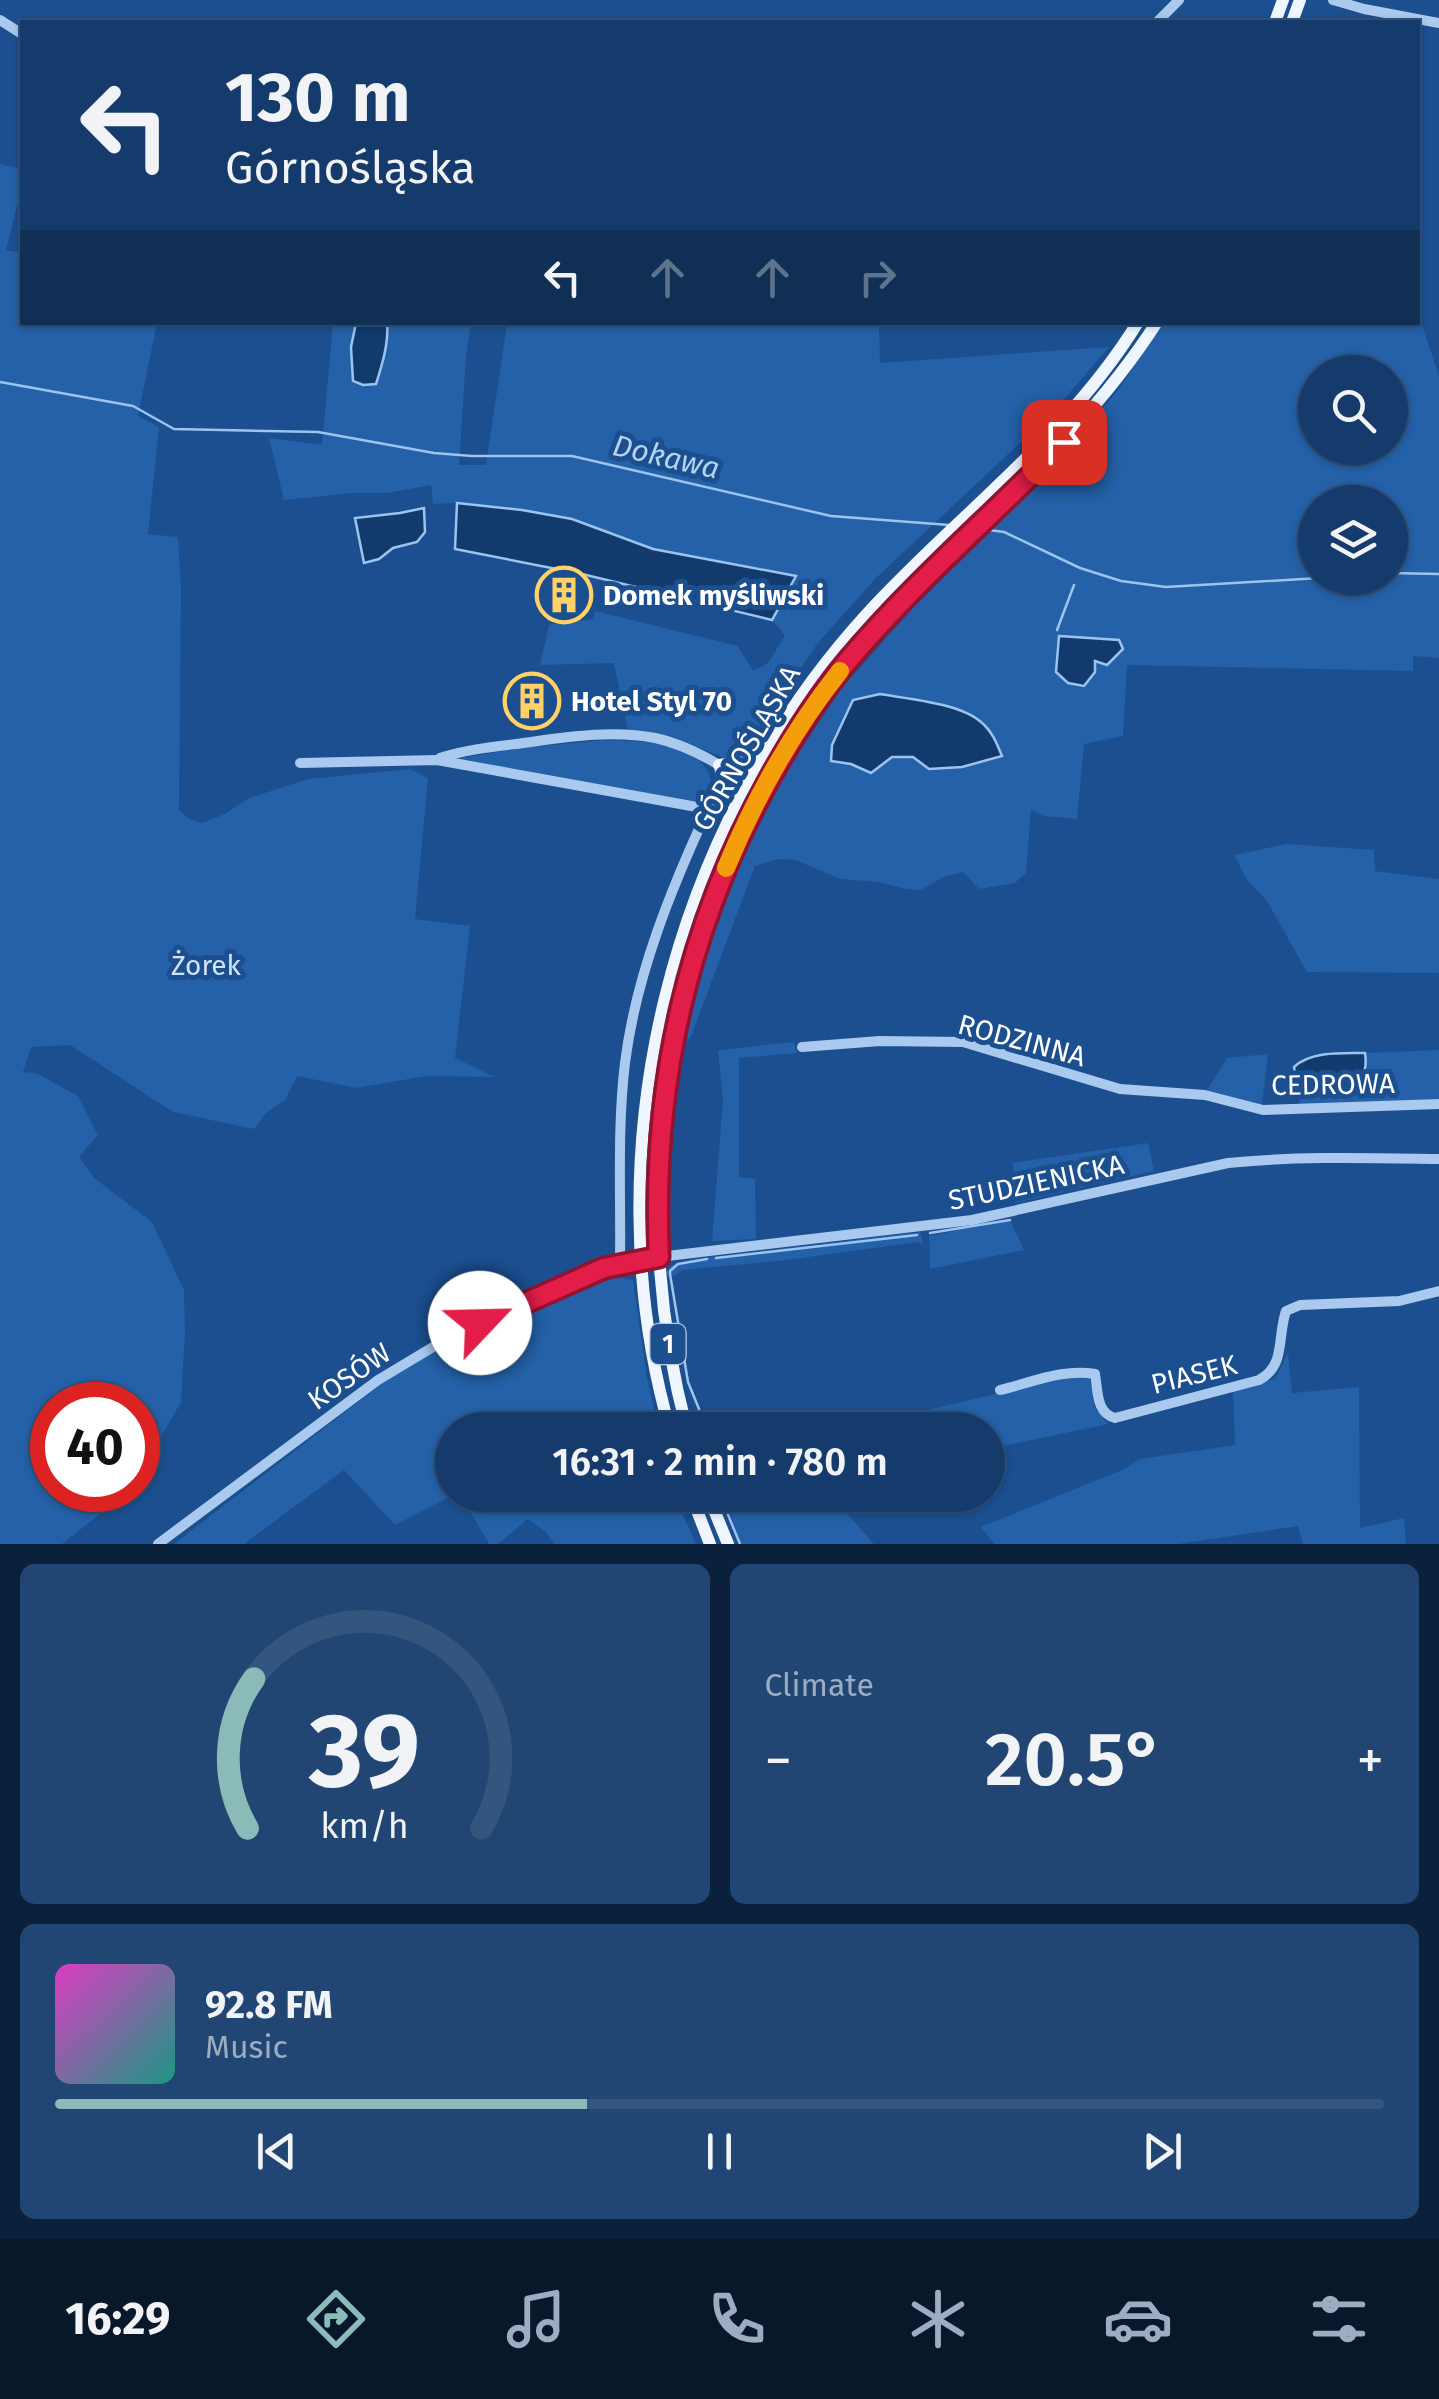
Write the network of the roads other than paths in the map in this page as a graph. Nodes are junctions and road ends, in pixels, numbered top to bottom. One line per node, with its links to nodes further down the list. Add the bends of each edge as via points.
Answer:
1 (1179, 0): 3 (street)
2 (1334, 0): 4 (street)
3 (1159, 20)
4 (1439, 23)
5 (1136, 325): 8 (main road, GÓRNOŚLĄSKA / 1, via 1073,410 873,607 831,656)
6 (1155, 325): 16 (main road, GÓRNOŚLĄSKA / 1, via 1082,423 878,626 824,691 760,796 723,875 684,990 660,1136)
7 (437, 760): 9 (street); 10 (street, via 495,747 626,735 679,744); 11 (street)
8 (762, 760): 10 (main road); 17 (main road, GÓRNOŚLĄSKA / 1, via 700,885 669,981 644,1134)
9 (300, 764)
10 (720, 765): 11 (street)
11 (708, 809): 18 (street, via 654,943 625,1061)
12 (802, 1047): 13 (street, RODZINNA, via 964,1042 1120,1088)
13 (1230, 1101): 14 (street, CEDROWA, via 1263,1110)
14 (1439, 1104)
15 (1439, 1159): 16 (street, STUDZIENICKA, via 1228,1163 972,1220)
16 (659, 1257): 17 (street, STUDZIENICKA); 22 (main road, GÓRNOŚLĄSKA / 1)
17 (642, 1260): 18 (street, KOSÓW); 21 (main road, GÓRNOŚLĄSKA / 1)
18 (620, 1263): 25 (street, KOSÓW, via 419,1354)
19 (1439, 1291): 20 (street, PIASEK, via 1399,1301 1300,1305 1286,1311 1271,1374 1115,1418 1100,1408 1095,1374)
20 (1000, 1390)
21 (666, 1412)
22 (683, 1412)
23 (697, 1512): 26 (main road)
24 (715, 1512): 27 (main road)
25 (163, 1542)
26 (710, 1544)
27 (728, 1544)

